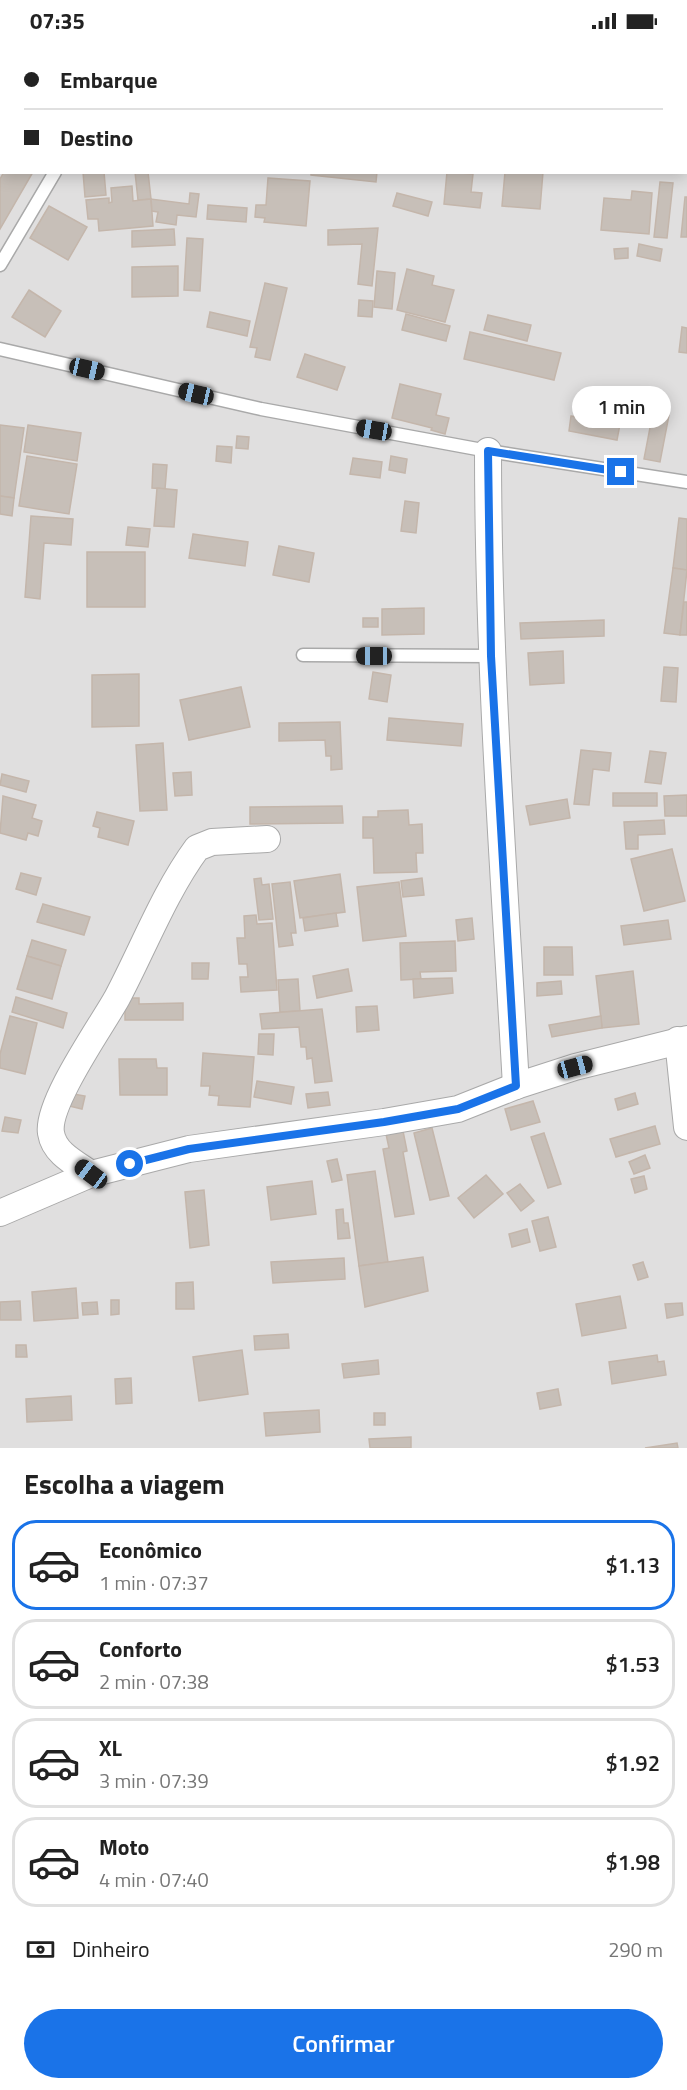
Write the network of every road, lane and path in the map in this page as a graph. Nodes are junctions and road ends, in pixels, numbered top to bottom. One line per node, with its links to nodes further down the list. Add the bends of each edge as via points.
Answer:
1 (54, 174): 2 (lane)
2 (0, 265)
3 (0, 349): 4 (lane, via 261,409)
4 (488, 451): 5 (lane); 7 (street)
5 (687, 482)
6 (303, 655): 7 (lane)
7 (491, 656): 10 (street)
8 (267, 838): 12 (street, via 212,842 196,848 115,1001 78,1060 50,1131 57,1150)
9 (682, 1040): 10 (street); 11 (street)
10 (516, 1086): 12 (street, via 458,1109 189,1149)
11 (687, 1127)
12 (91, 1174): 13 (street)
13 (0, 1213)

